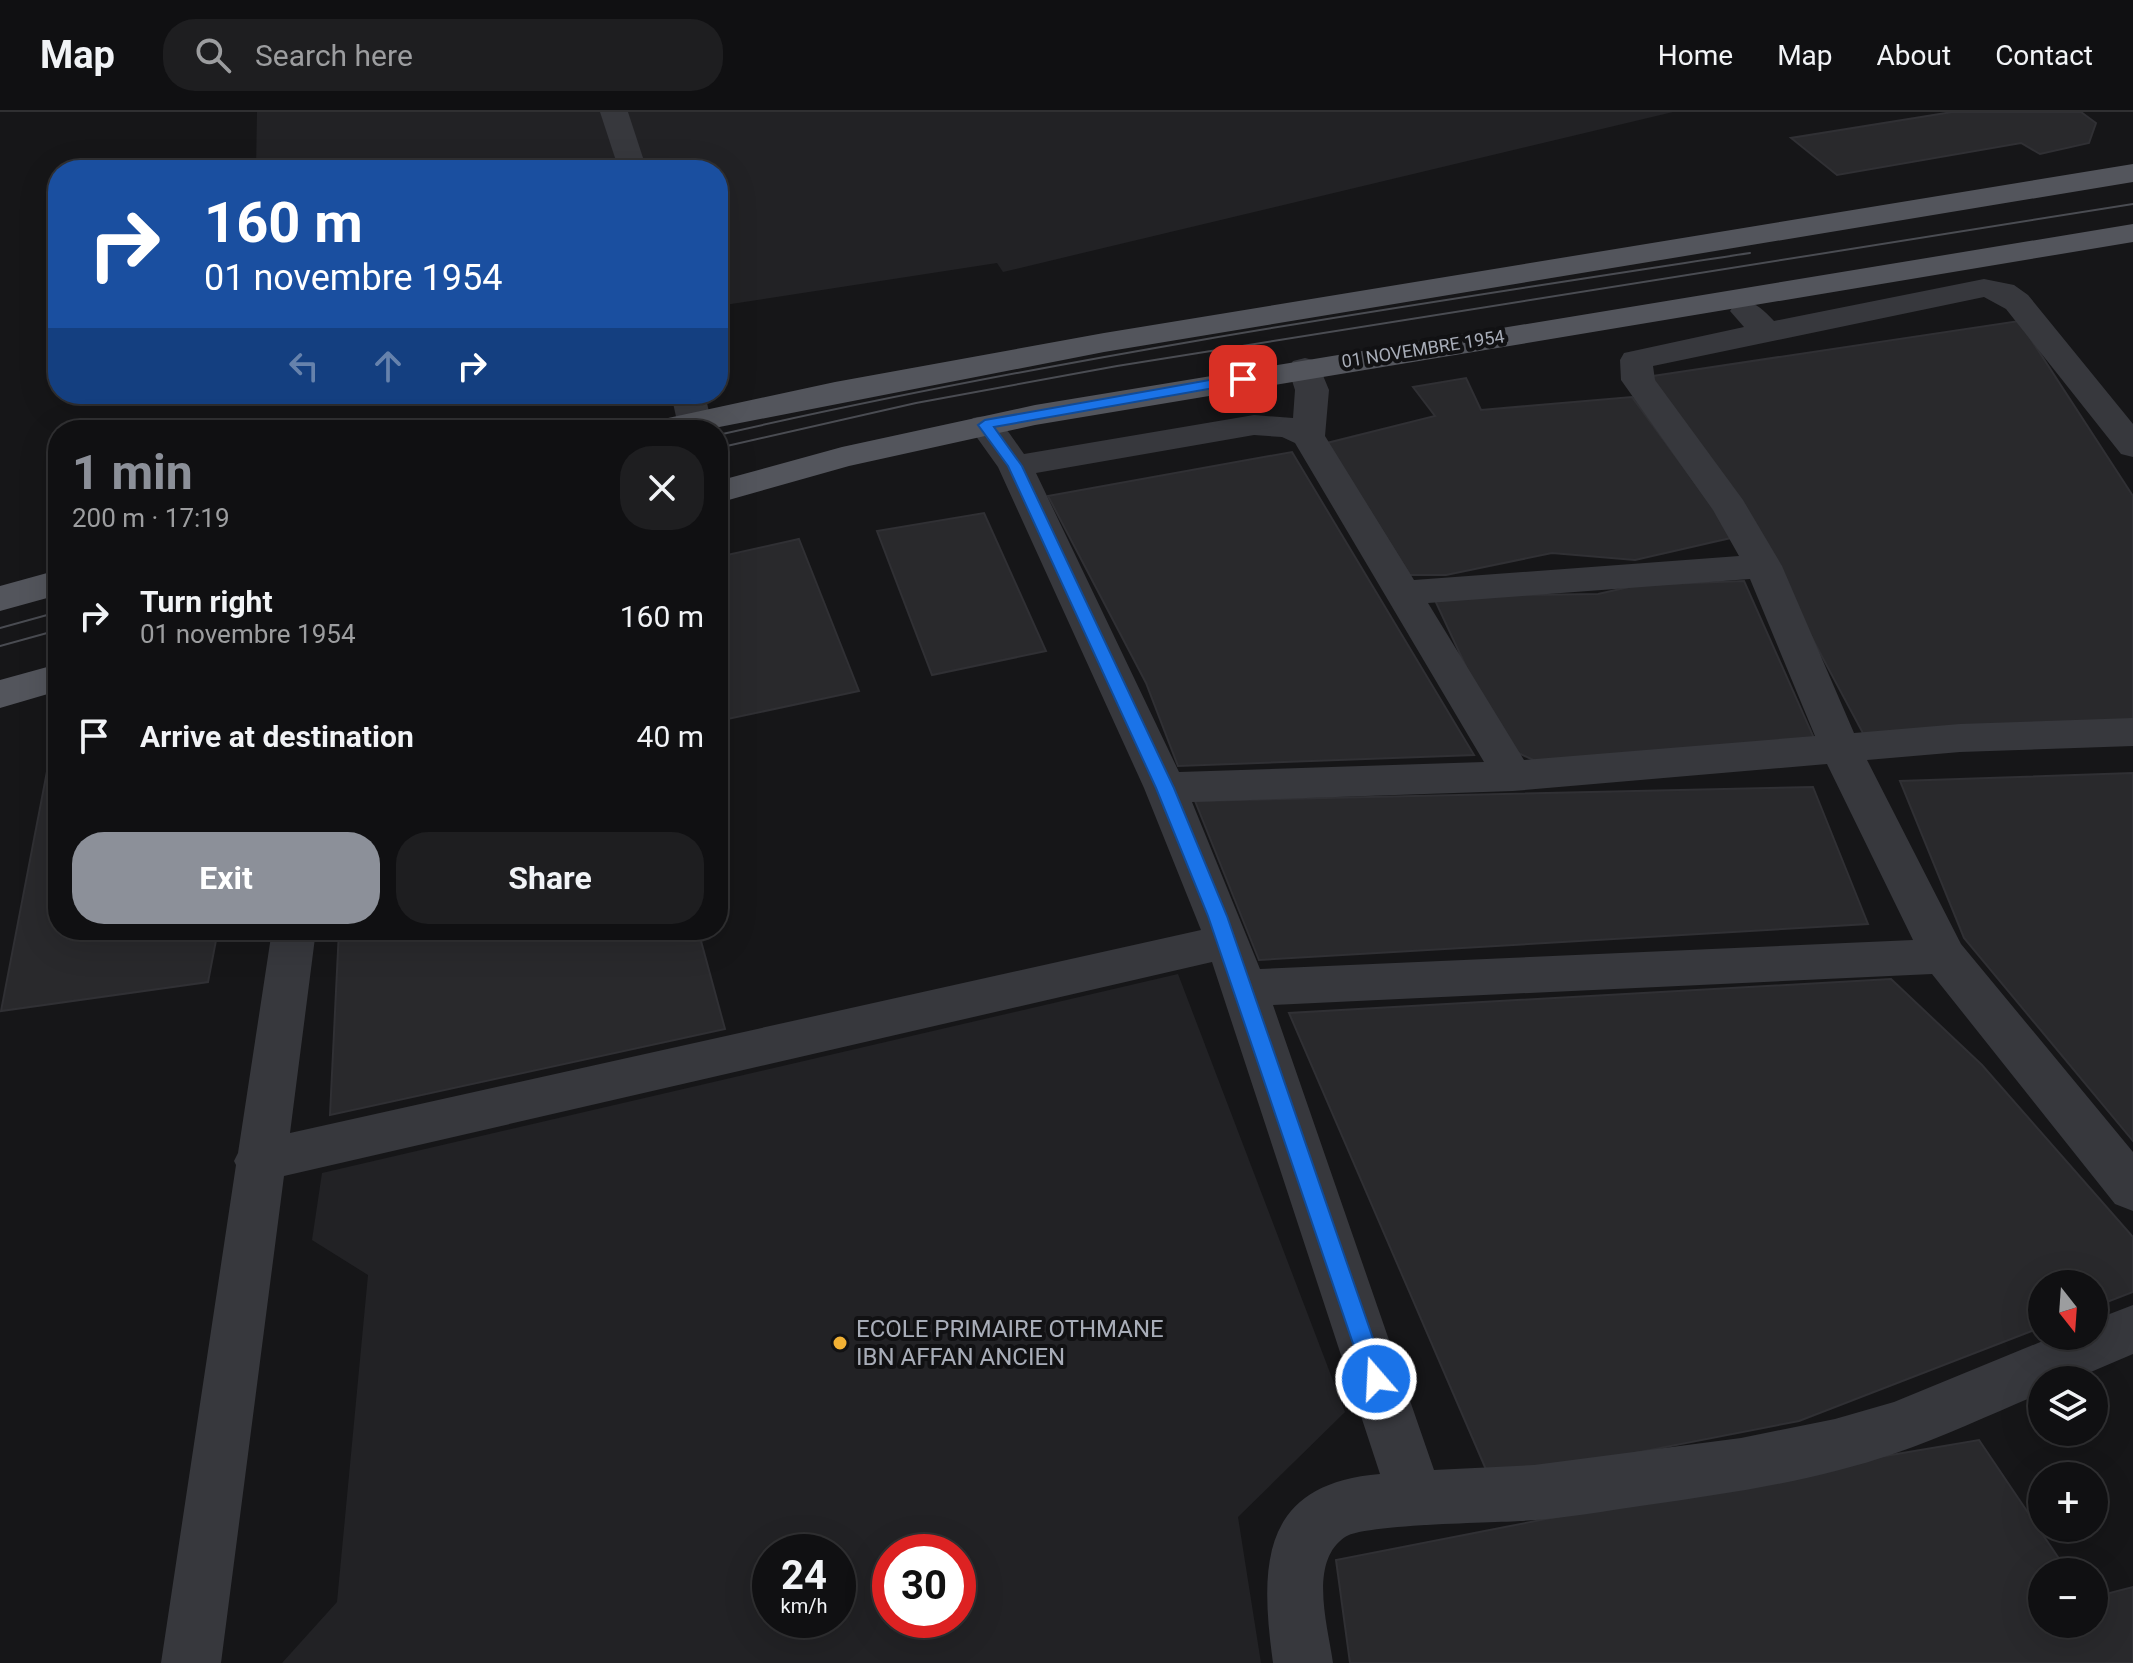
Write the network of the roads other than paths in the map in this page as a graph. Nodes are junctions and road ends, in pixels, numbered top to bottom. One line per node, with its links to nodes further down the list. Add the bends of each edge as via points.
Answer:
1 (614, 112): 2 (street)
2 (630, 160)
3 (2133, 173): 8 (main road)
4 (2133, 233): 5 (main road, 01 NOVEMBRE 1954)
5 (1732, 298): 6 (street); 7 (main road, 01 NOVEMBRE 1954)
6 (1767, 332): 14 (street, via 1984,288 2003,292 2017,302); 17 (street, via 1636,360 1638,380 1730,508)
7 (1305, 368): 12 (main road, 01 NOVEMBRE 1954); 13 (street, via 1312,390)
8 (728, 403)
9 (720, 404): 10 (main road)
10 (691, 408): 11 (main road)
11 (672, 420)
12 (985, 425): 15 (street); 16 (main road, 01 NOVEMBRE 1954)
13 (1308, 436): 15 (street, via 1289,427 1254,425); 19 (street)
14 (2133, 447)
15 (1015, 466): 26 (street)
16 (728, 489)
17 (1763, 566): 19 (street); 24 (street)
18 (48, 585): 20 (main road)
19 (1400, 593): 25 (street)
20 (0, 599)
21 (48, 680): 22 (main road)
22 (0, 694)
23 (2133, 732): 24 (street, via 1960,738)
24 (1841, 750): 25 (street); 29 (street)
25 (1513, 776): 26 (street)
26 (1165, 788): 28 (street)
27 (292, 940): 31 (street)
28 (1228, 941): 30 (street); 31 (street)
29 (1944, 956): 30 (street); 32 (street)
30 (1245, 988): 34 (street)
31 (259, 1161): 35 (street)
32 (2133, 1189)
33 (2133, 1329): 34 (street, via 1897,1427 1835,1446 1741,1465 1534,1493)
34 (1416, 1499): 36 (street, via 1348,1507 1317,1521 1302,1545 1293,1578)
35 (191, 1663)
36 (1303, 1663)

